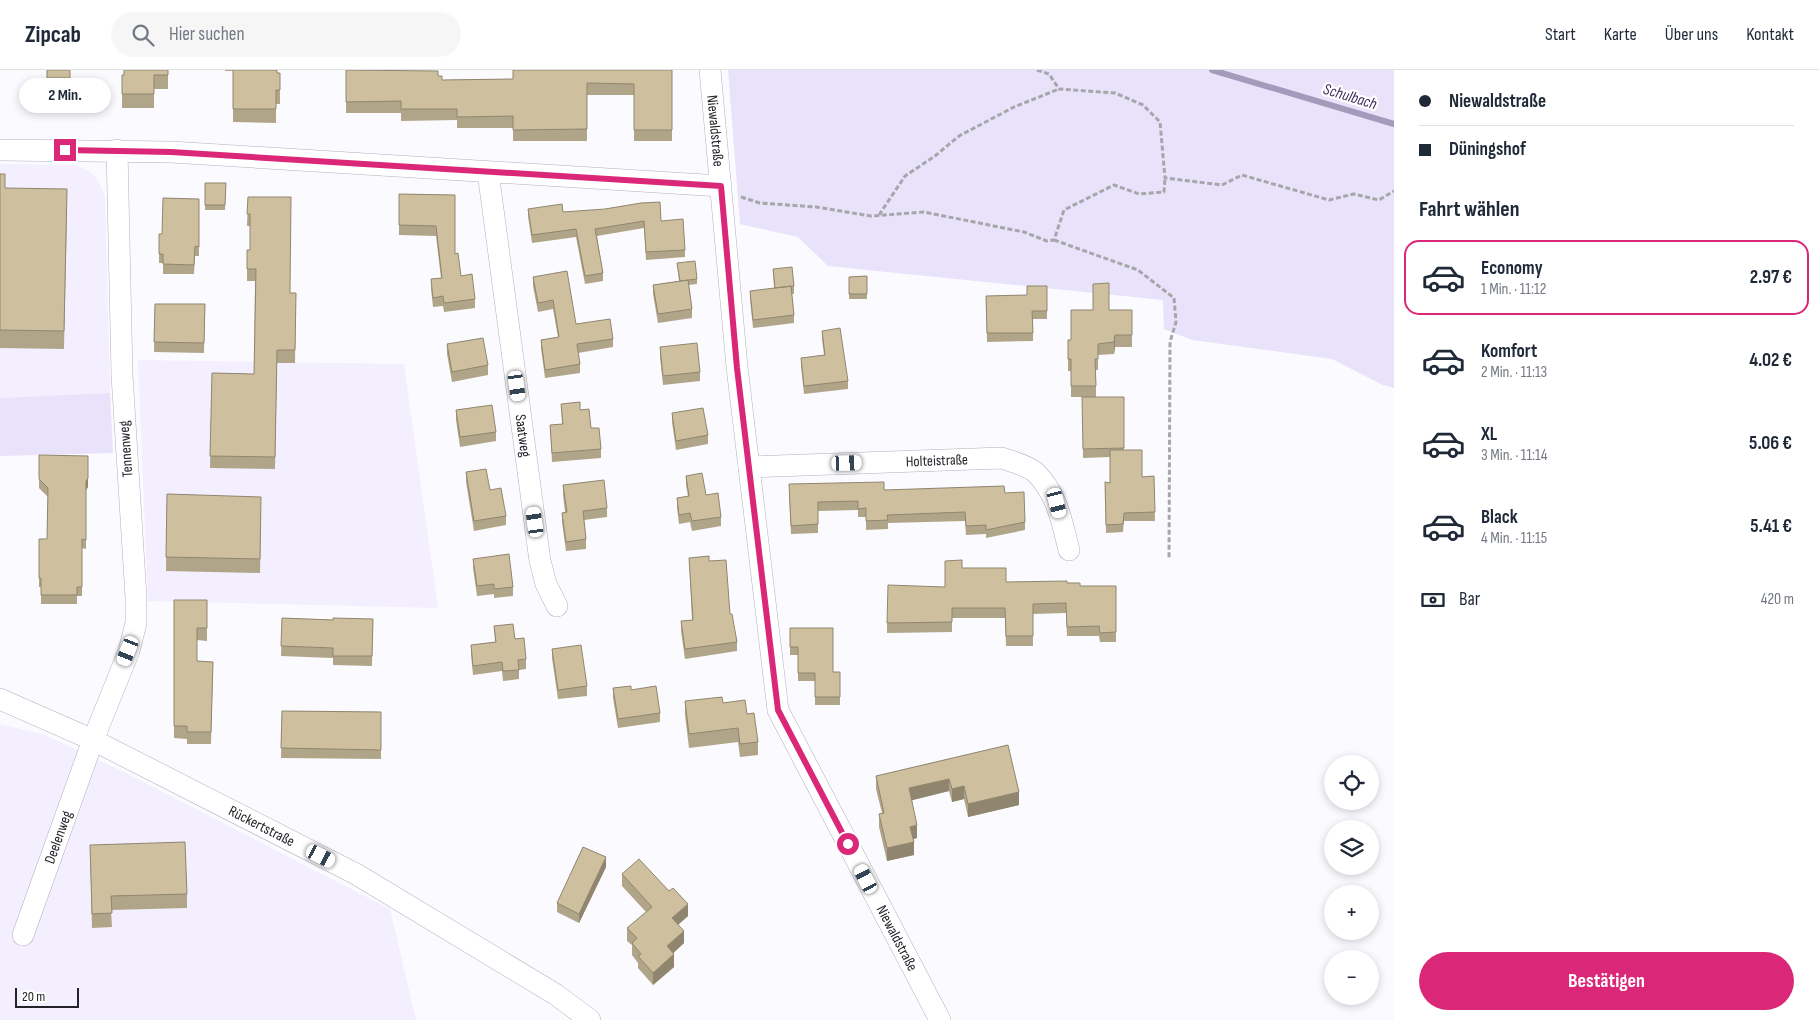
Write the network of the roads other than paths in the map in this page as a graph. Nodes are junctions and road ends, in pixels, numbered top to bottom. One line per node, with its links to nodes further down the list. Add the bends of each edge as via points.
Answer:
1 (710, 70): 5 (street, Niewaldstraße)
2 (0, 150): 3 (street)
3 (116, 150): 4 (street); 10 (street, Tennenweg, via 122,374 136,623)
4 (488, 172): 5 (street); 8 (street, Saatweg, via 540,561 546,584)
5 (721, 188): 6 (street, Niewaldstraße)
6 (749, 467): 7 (street, Holteistraße, via 1002,458 1034,472 1048,488 1057,503); 13 (street, Niewaldstraße, via 778,710)
7 (1069, 550)
8 (557, 606)
9 (0, 699): 10 (street, Rückertstraße)
10 (93, 740): 11 (street, Deelenweg); 12 (street, Rückertstraße, via 356,874 555,994)
11 (23, 935)
12 (590, 1020)
13 (940, 1020)

